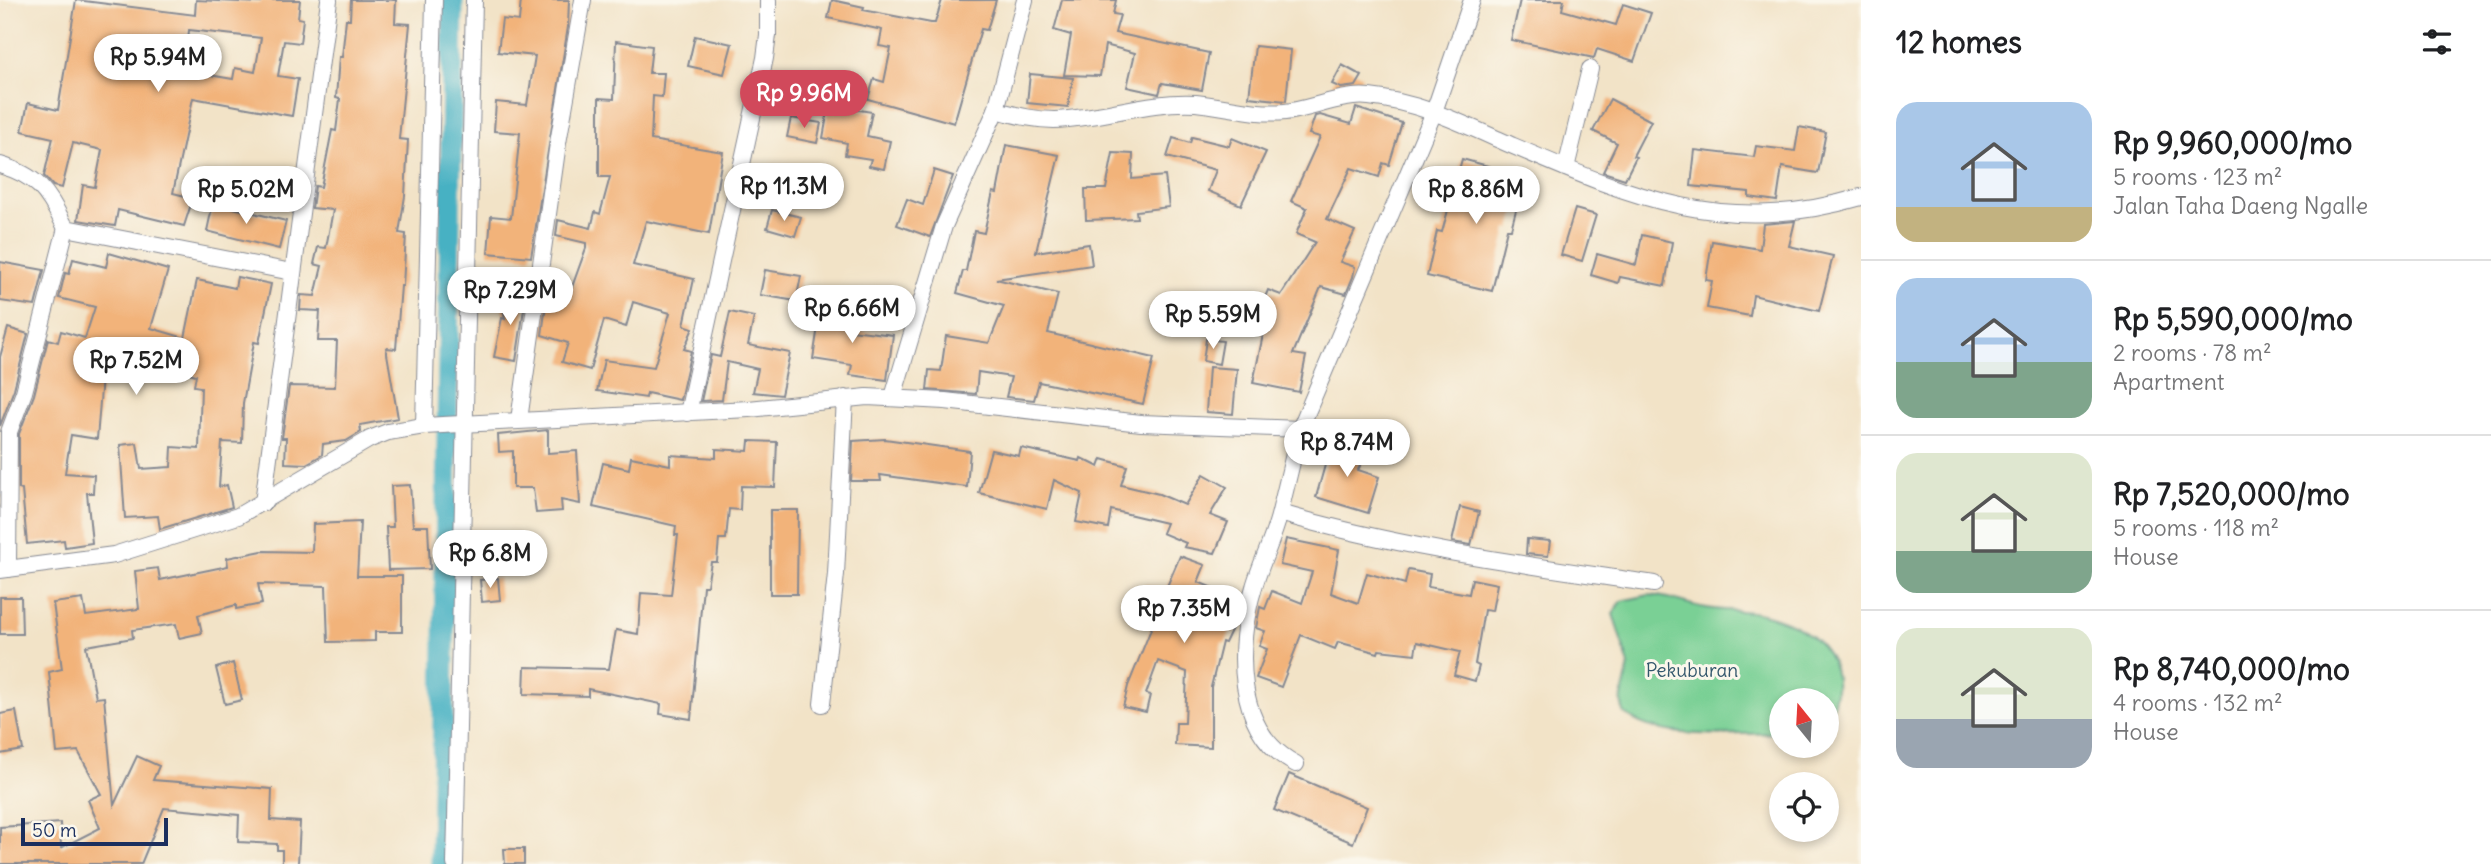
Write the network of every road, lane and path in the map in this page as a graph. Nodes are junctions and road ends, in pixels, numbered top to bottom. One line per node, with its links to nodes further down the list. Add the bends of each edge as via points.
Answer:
1 (329, 0): 15 (street)
2 (434, 0): 20 (street)
3 (474, 0): 21 (street)
4 (583, 0): 19 (street)
5 (768, 0): 18 (street, via 762,71)
6 (1026, 0): 9 (street)
7 (1472, 0): 10 (street)
8 (1590, 69): 12 (street)
9 (996, 110): 10 (street, via 1028,119 1056,120 1195,103 1285,112 1364,97 1407,102); 16 (street, via 944,226)
10 (1434, 112): 12 (street); 22 (street)
11 (0, 165): 14 (street, via 38,183)
12 (1566, 168): 13 (street, via 1644,199 1726,212 1802,211)
13 (1861, 197)
14 (65, 228): 15 (street); 25 (street, via 24,392 9,432)
15 (292, 272): 23 (street)
16 (893, 397): 17 (street); 22 (street, via 1140,423)
17 (845, 398): 18 (street); 27 (street, via 836,574)
18 (688, 413): 19 (street)
19 (519, 420): 21 (street)
20 (428, 426): 21 (street); 23 (street, via 370,439)
21 (459, 426): 29 (street)
22 (1300, 429): 24 (street)
23 (263, 503): 25 (street, via 238,516 114,555)
24 (1280, 513): 26 (street, via 1426,549); 28 (street, via 1253,589 1242,644 1244,683 1259,728 1272,746)
25 (4, 570)
26 (1654, 584)
27 (822, 704)
28 (1296, 764)
29 (455, 864)

